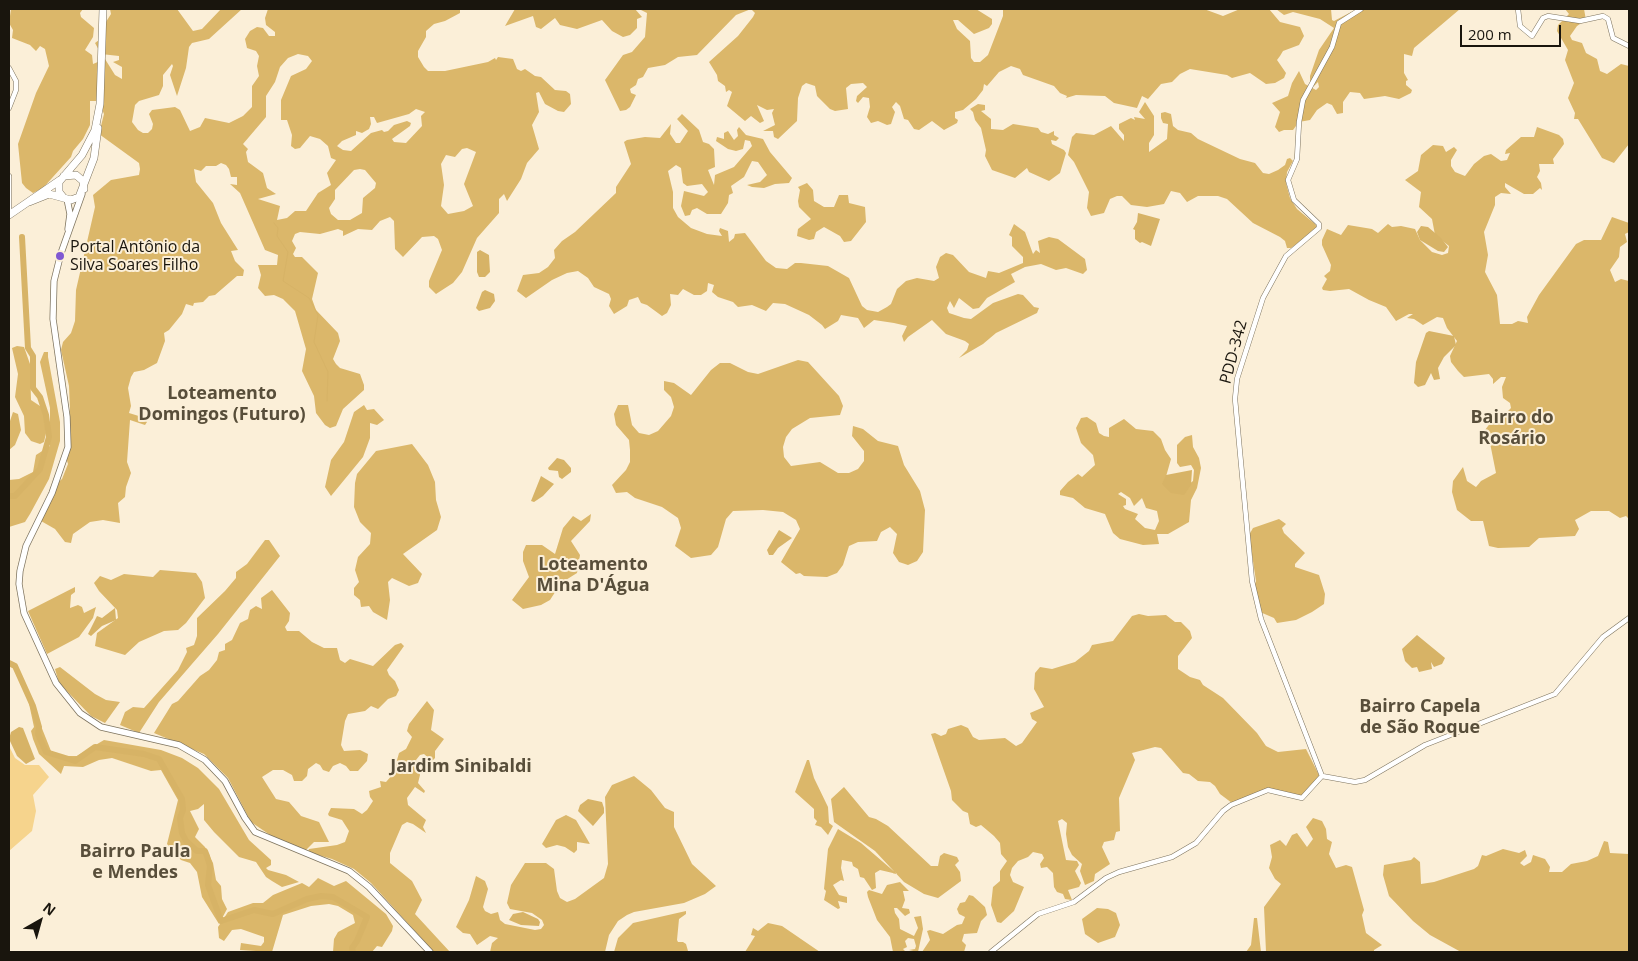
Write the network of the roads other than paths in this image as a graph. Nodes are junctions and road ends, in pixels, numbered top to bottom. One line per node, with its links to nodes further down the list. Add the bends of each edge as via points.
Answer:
1 (103, 9): 7 (highway)
2 (1361, 9): 17 (street, PDD-342 / PDD-342, via 1339,23 1332,48 1307,90 1301,107 1297,159 1288,180 1294,200 1319,224 1319,228 1286,256 1263,298 1235,399 1252,581 1260,619)
3 (1518, 9): 4 (street, via 1520,26 1532,36 1543,18 1548,16 1580,21 1603,16 1608,19 1613,38)
4 (1629, 46)
5 (9, 68): 6 (street, via 16,81)
6 (9, 108)
7 (98, 112): 9 (highway, via 88,146); 10 (highway, via 94,158)
8 (9, 176): 13 (street)
9 (62, 178): 10 (highway, via 72,174 80,178); 11 (highway, via 58,188); 12 (highway)
10 (83, 192): 11 (highway, via 75,199); 15 (main road)
11 (65, 198): 12 (highway, via 49,194); 15 (main road, via 70,216)
12 (29, 202): 14 (highway)
13 (9, 209)
14 (9, 215)
15 (64, 245): 18 (main road, via 54,281 53,319 67,416 68,447 52,493 26,546 19,582 24,613 56,683 80,713 101,726 179,745 205,760 225,781 255,832 349,871 369,887)
16 (1629, 618): 17 (street, via 1603,637 1555,694 1424,744 1365,780 1355,782)
17 (1322, 776): 19 (street, via 1302,798 1268,790 1231,805 1196,843 1172,857 1119,872 1074,902 1038,914)
18 (430, 952)
19 (991, 952)

